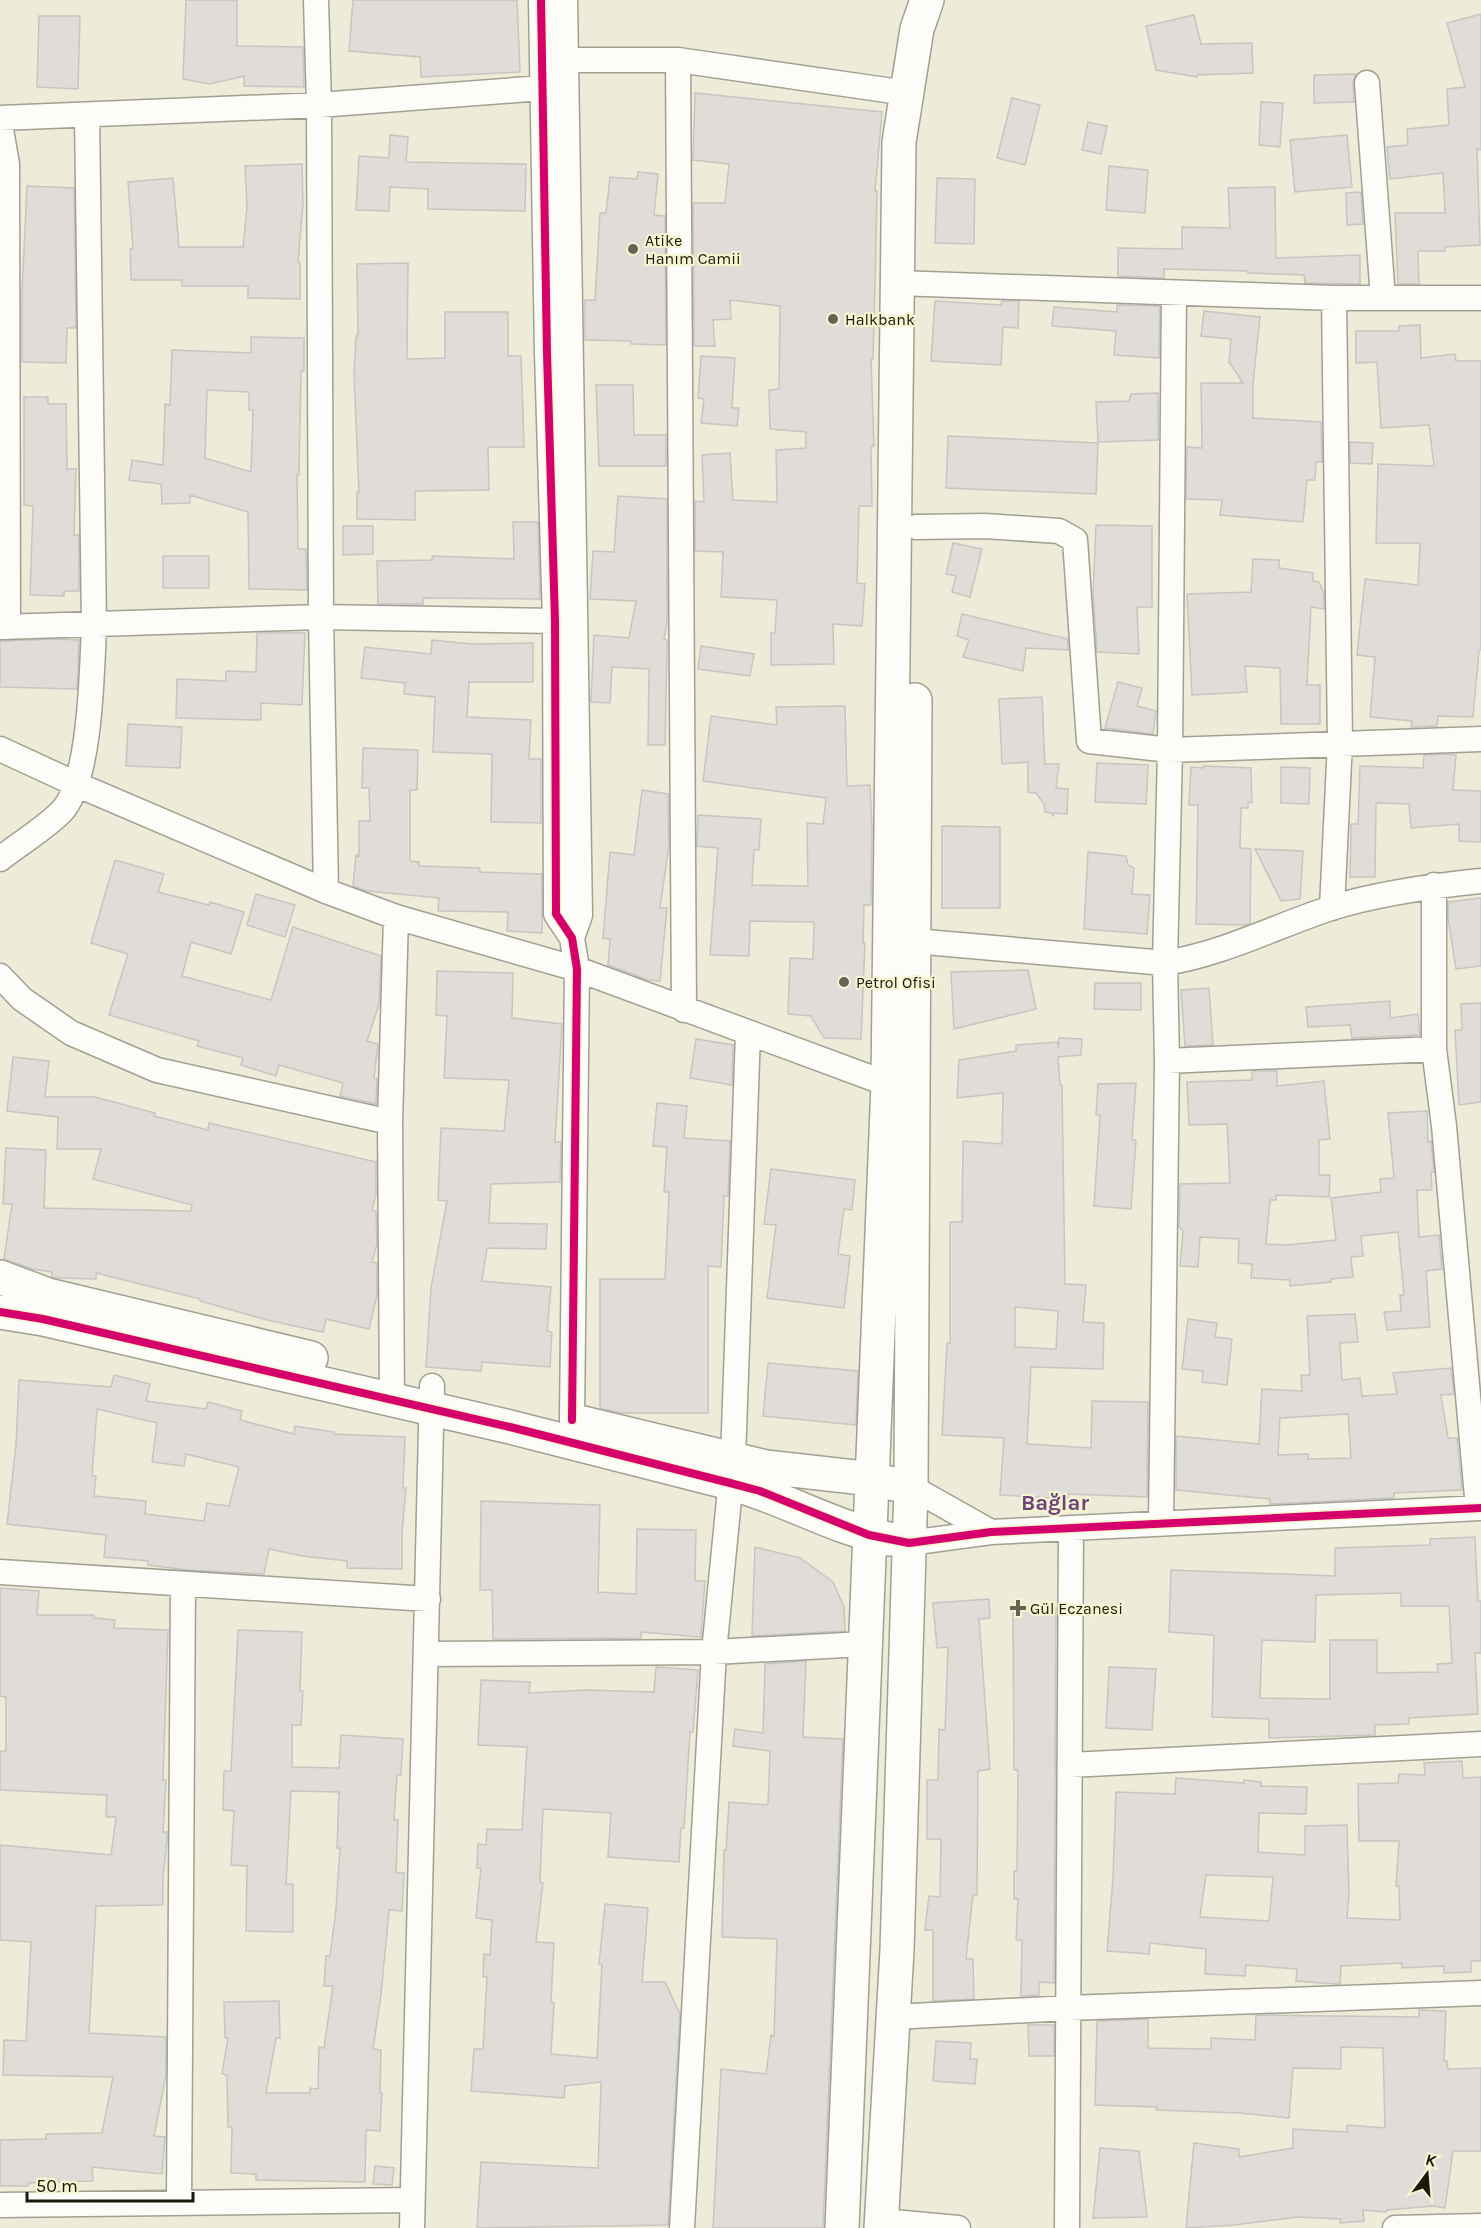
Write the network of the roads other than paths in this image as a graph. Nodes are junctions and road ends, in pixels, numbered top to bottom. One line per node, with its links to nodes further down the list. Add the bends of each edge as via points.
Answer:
1 (316, 0): 10 (street)
2 (541, 0): 8 (street)
3 (564, 0): 5 (street)
4 (920, 10): 9 (main road); 14 (main road)
5 (565, 60): 6 (street); 8 (street); 35 (street, via 580,915)
6 (678, 60): 9 (street); 40 (street)
7 (1367, 83): 17 (street)
8 (542, 88): 10 (street); 21 (street)
9 (907, 93): 14 (main road, via 899,142)
10 (319, 105): 11 (street); 20 (street)
11 (87, 115): 12 (street); 22 (street)
12 (0, 118)
13 (0, 124): 23 (street, via 8,164)
14 (907, 283): 15 (street); 19 (main road); 44 (main road)
15 (1174, 293): 16 (street); 27 (street)
16 (1334, 298): 17 (street); 25 (street)
17 (1383, 298): 18 (street)
18 (1481, 298)
19 (916, 527): 27 (street, via 1059,531 1075,540 1089,741); 36 (main road)
20 (321, 616): 21 (street); 22 (street); 32 (street)
21 (555, 621): 35 (street, via 556,914)
22 (94, 625): 23 (street); 28 (street, via 89,709)
23 (4, 627)
24 (1481, 739): 25 (street)
25 (1340, 742): 27 (street); 33 (street)
26 (0, 748): 28 (street)
27 (1170, 750): 37 (street)
28 (78, 785): 29 (street, via 63,810); 32 (street)
29 (0, 859)
30 (1481, 881): 31 (street)
31 (1434, 885): 33 (street); 42 (street)
32 (326, 891): 34 (street)
33 (1332, 908): 37 (street, via 1203,955)
34 (396, 917): 38 (street); 45 (street)
35 (572, 938): 38 (street)
36 (914, 941): 37 (street); 53 (main road)
37 (1165, 963): 43 (street)
38 (577, 969): 40 (street); 50 (street)
39 (0, 976): 45 (street, via 22,999 71,1033 157,1070)
40 (684, 1010): 41 (street)
41 (748, 1033): 44 (street); 51 (street)
42 (1434, 1048): 43 (street); 54 (street)
43 (1167, 1061): 55 (street)
44 (888, 1084): 52 (main road)
45 (390, 1122): 48 (street)
46 (0, 1277): 48 (main road, via 48,1295)
47 (0, 1312): 48 (main road)
48 (392, 1388): 49 (main road)
49 (432, 1398): 50 (main road); 51 (main road); 62 (street)
50 (572, 1420): 51 (main road)
51 (732, 1471): 52 (main road, via 766,1467); 58 (main road, via 760,1491); 64 (street)
52 (872, 1479): 53 (main road); 58 (main road)
53 (911, 1487): 57 (street); 59 (main road)
54 (1480, 1508): 55 (street)
55 (1161, 1523): 56 (street)
56 (1071, 1528): 57 (street); 67 (street)
57 (991, 1532): 59 (street)
58 (869, 1535): 59 (main road); 63 (main road)
59 (909, 1543): 70 (main road)
60 (0, 1572): 61 (street)
61 (183, 1584): 62 (street); 72 (street)
62 (428, 1599): 65 (street)
63 (864, 1644): 64 (street); 78 (main road)
64 (714, 1652): 65 (street); 77 (street)
65 (426, 1654): 71 (street)
66 (1481, 1744): 67 (street)
67 (1070, 1765): 69 (street)
68 (1481, 1993): 69 (street)
69 (1068, 2008): 70 (street); 80 (street)
70 (893, 2017): 74 (main road)
71 (412, 2200): 72 (street); 76 (street)
72 (178, 2202): 73 (street)
73 (0, 2205)
74 (881, 2225): 79 (street)
75 (1481, 2226): 81 (street)
76 (412, 2228)
77 (682, 2228)
78 (842, 2228)
79 (958, 2228)
80 (1067, 2228)
81 (1395, 2228)

